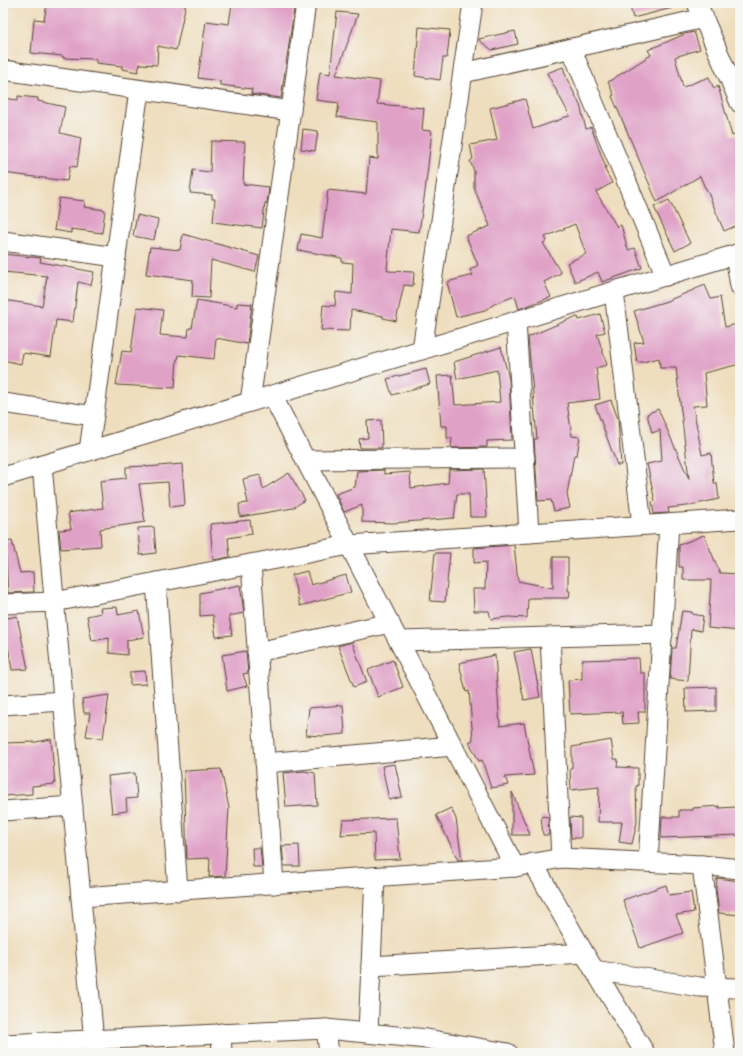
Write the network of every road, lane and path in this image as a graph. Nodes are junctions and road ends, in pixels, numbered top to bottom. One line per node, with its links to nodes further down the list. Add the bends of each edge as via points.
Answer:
1 (306, 3): 9 (street)
2 (473, 3): 6 (street)
3 (701, 10): 4 (street); 8 (street)
4 (571, 48): 6 (street); 13 (street)
5 (3, 70): 7 (street)
6 (463, 73): 17 (street)
7 (139, 90): 9 (street); 12 (street)
8 (740, 103)
9 (291, 111): 19 (street)
10 (3, 241): 12 (street)
11 (738, 254): 13 (street); 14 (street)
12 (116, 257): 21 (street)
13 (666, 276): 15 (street)
14 (740, 286)
15 (614, 292): 16 (street); 29 (street)
16 (516, 322): 17 (street); 23 (street)
17 (422, 350): 18 (street)
18 (272, 395): 19 (street); 24 (street)
19 (250, 402): 22 (street)
20 (3, 403): 21 (street)
21 (94, 416): 22 (street)
22 (89, 451): 25 (street)
23 (524, 458): 24 (street); 30 (street)
24 (305, 460): 31 (street)
25 (42, 465): 26 (street); 34 (street)
26 (3, 477)
27 (740, 519): 28 (street)
28 (669, 524): 29 (street); 37 (street)
29 (642, 525): 30 (street)
30 (529, 533): 31 (street)
31 (349, 545): 32 (street); 36 (street)
32 (251, 564): 33 (street); 40 (street)
33 (156, 582): 34 (street); 54 (street)
34 (54, 602): 35 (street); 41 (street)
35 (3, 604)
36 (390, 623): 39 (street); 40 (street)
37 (662, 634): 38 (street); 48 (street)
38 (550, 637): 39 (street); 47 (street)
39 (399, 641): 43 (street)
40 (257, 652): 44 (street)
41 (63, 701): 42 (street); 45 (street)
42 (3, 705)
43 (453, 746): 44 (street); 49 (street)
44 (266, 763): 53 (street)
45 (73, 806): 46 (street); 55 (street)
46 (3, 811)
47 (562, 858): 48 (street); 49 (street)
48 (648, 862): 50 (street)
49 (524, 865): 52 (street); 56 (street)
50 (702, 865): 51 (street); 59 (street)
51 (740, 869)
52 (375, 877): 53 (street); 57 (street)
53 (274, 884): 54 (street)
54 (178, 890): 55 (street)
55 (81, 897): 65 (street)
56 (584, 953): 57 (street); 58 (street)
57 (372, 966): 62 (street)
58 (594, 970): 59 (street, via 700,987); 70 (street)
59 (717, 987): 60 (street); 71 (street)
60 (740, 988)
61 (326, 1029): 62 (street); 63 (street); 68 (street)
62 (368, 1032): 66 (street)
63 (221, 1033): 65 (street); 67 (street)
64 (3, 1044): 65 (street)
65 (94, 1046)
66 (427, 1046): 69 (street)
67 (222, 1053)
68 (329, 1053)
69 (508, 1053)
70 (645, 1053)
71 (725, 1053)

